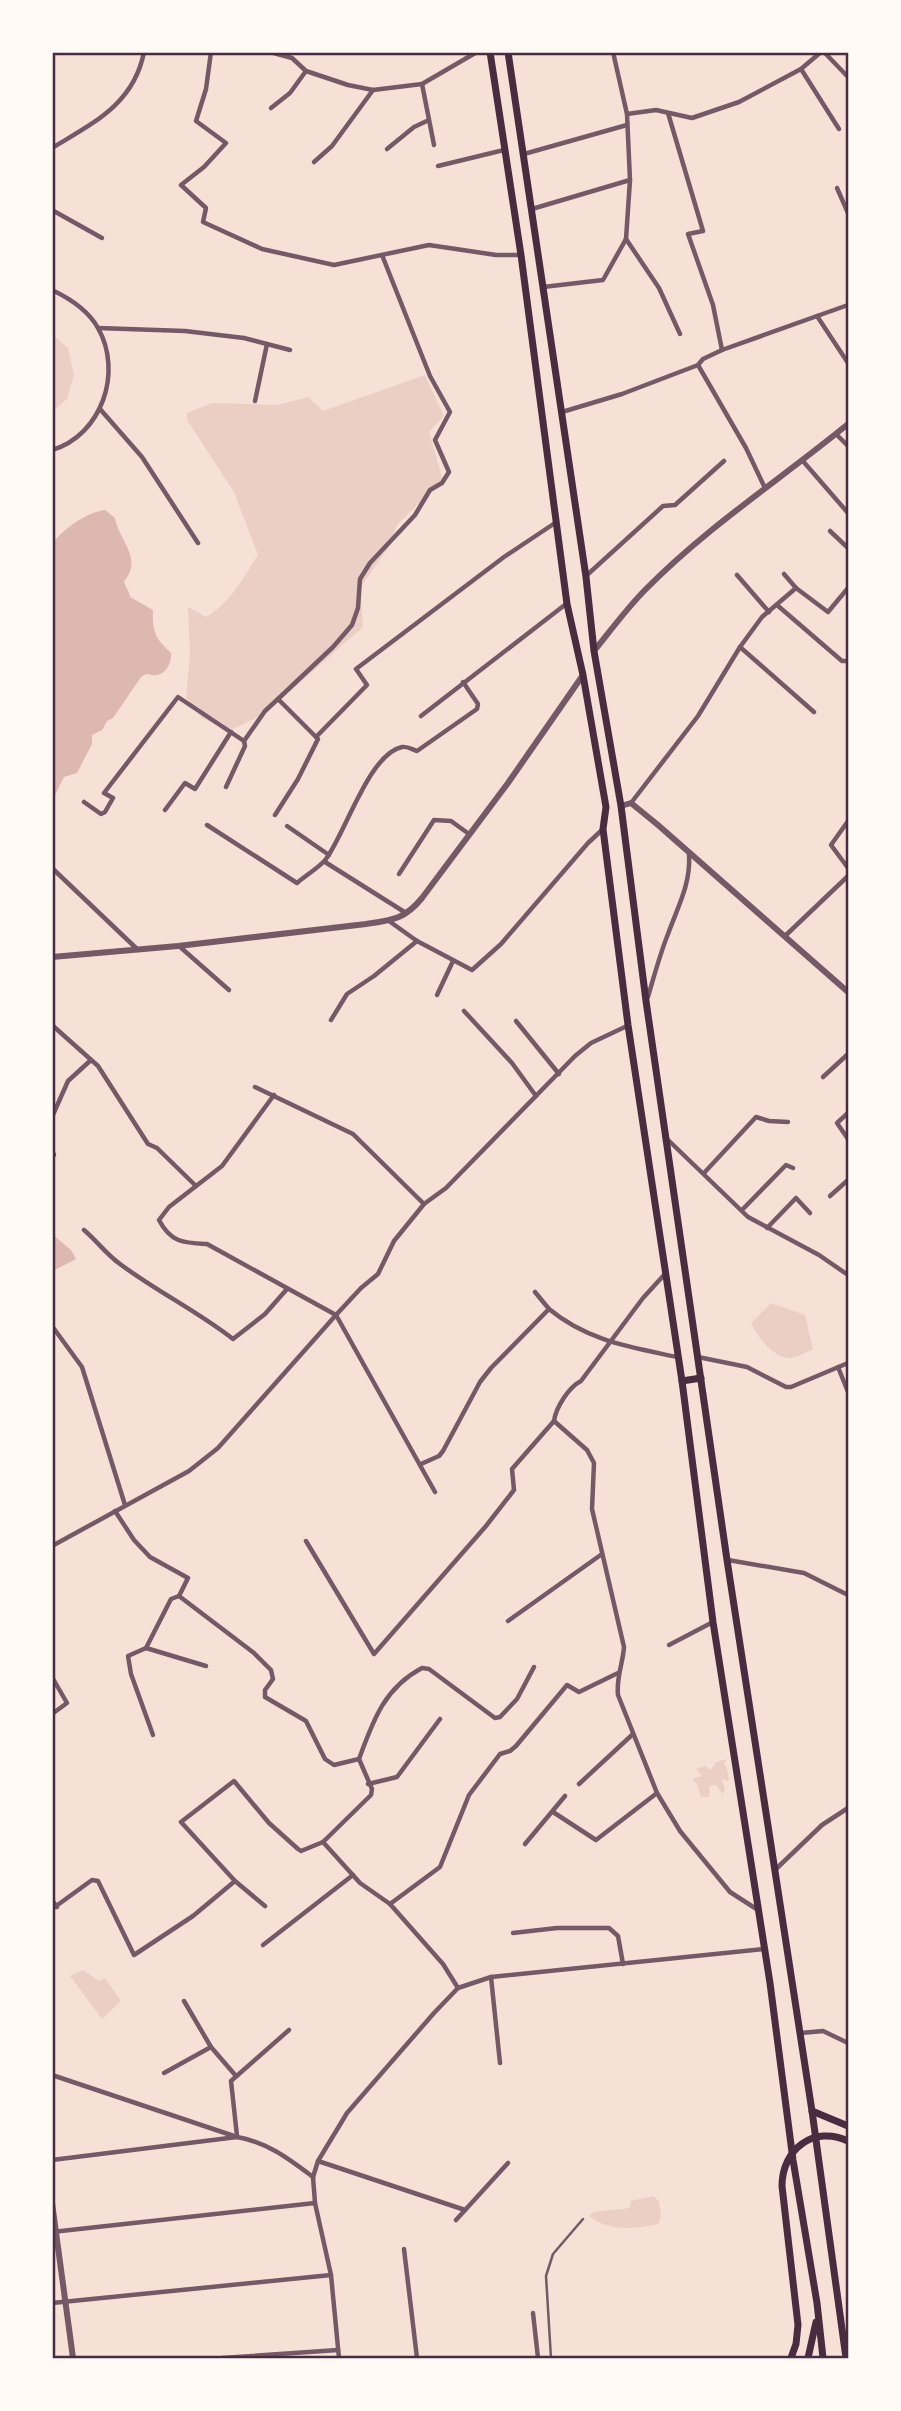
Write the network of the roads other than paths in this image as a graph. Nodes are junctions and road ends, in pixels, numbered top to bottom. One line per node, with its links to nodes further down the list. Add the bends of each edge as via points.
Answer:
1 (144, 52): 22 (street, via 136,78 121,101)
2 (211, 52): 35 (street, via 196,121 226,143 181,185 206,208 203,222 262,249 334,265)
3 (270, 52): 9 (street)
4 (477, 52): 13 (street)
5 (490, 52): 24 (main road)
6 (508, 52): 25 (main road)
7 (612, 52): 17 (street)
8 (823, 52): 10 (street); 12 (street)
9 (280, 53): 11 (street)
10 (801, 69): 16 (street, via 739,102 692,118); 20 (street)
11 (306, 71): 14 (street); 15 (street)
12 (849, 77)
13 (422, 84): 14 (street); 18 (street)
14 (373, 90): 26 (street, via 332,146)
15 (271, 108)
16 (668, 113): 17 (street); 45 (street, via 703,231 688,234 713,305)
17 (627, 114): 19 (street)
18 (429, 120): 21 (street); 23 (street)
19 (627, 125): 25 (street); 28 (street)
20 (839, 129)
21 (434, 145)
22 (52, 148)
23 (387, 149)
24 (505, 149): 27 (street); 36 (main road)
25 (524, 154): 31 (main road)
26 (314, 162)
27 (438, 166)
28 (630, 180): 31 (street); 34 (street)
29 (836, 188): 32 (street)
30 (52, 209): 33 (street)
31 (532, 209): 37 (main road)
32 (849, 213)
33 (102, 238)
34 (626, 239): 37 (street, via 603,280); 42 (street, via 659,288)
35 (382, 255): 36 (street, via 429,245); 76 (street, via 430,376 450,412 435,440 449,472 370,562 360,579 352,625)
36 (521, 255): 59 (main road)
37 (543, 287): 50 (main road)
38 (52, 290): 41 (street, via 79,305)
39 (849, 305): 40 (street)
40 (817, 316): 45 (street); 46 (street)
41 (99, 328): 43 (street, via 185,331); 49 (street, via 110,368)
42 (680, 334)
43 (267, 344): 44 (street); 48 (street)
44 (290, 350)
45 (722, 350): 47 (street)
46 (849, 363)
47 (698, 365): 50 (street); 57 (street)
48 (255, 401)
49 (100, 409): 54 (street, via 75,439); 61 (street, via 142,457)
50 (561, 412): 65 (main road)
51 (849, 424): 52 (street)
52 (836, 434): 53 (street); 55 (street)
53 (849, 446)
54 (52, 450)
55 (802, 460): 57 (street); 58 (street)
56 (724, 461): 65 (street, via 675,505 663,506)
57 (765, 488): 72 (street, via 659,576)
58 (849, 513)
59 (555, 523): 68 (main road); 80 (street, via 356,668 367,685)
60 (830, 531): 62 (street)
61 (198, 543)
62 (849, 548)
63 (737, 575): 70 (street)
64 (784, 575): 66 (street)
65 (586, 577): 72 (main road)
66 (796, 588): 67 (street, via 828,612); 69 (street)
67 (849, 588)
68 (567, 604): 74 (main road); 75 (street)
69 (777, 605): 70 (street); 73 (street, via 842,661)
70 (769, 612): 71 (street)
71 (740, 647): 77 (street); 84 (street, via 698,716)
72 (594, 651): 85 (main road)
73 (849, 661)
74 (583, 675): 86 (main road); 93 (street)
75 (463, 682): 78 (street); 95 (street, via 477,709 417,751 401,747 387,756 359,795)
76 (278, 699): 80 (street); 81 (street)
77 (814, 712)
78 (421, 716)
79 (231, 732): 81 (street); 83 (street, via 178,697 104,793 113,798 105,812 101,814); 87 (street, via 195,789 185,783)
80 (316, 737): 88 (street, via 298,779)
81 (244, 741): 82 (street)
82 (226, 787)
83 (84, 802)
84 (631, 803): 85 (street); 94 (street)
85 (621, 806): 86 (main road); 112 (main road)
86 (606, 807): 92 (main road)
87 (165, 810)
88 (275, 815)
89 (849, 821): 98 (street, via 831,845)
90 (206, 825): 96 (street, via 297,884)
91 (287, 827): 95 (street)
92 (603, 829): 108 (street, via 501,944 472,970); 117 (main road)
93 (469, 834): 99 (street, via 451,821 434,820); 101 (street)
94 (689, 854): 103 (street); 112 (street, via 685,895)
95 (329, 855): 96 (street)
96 (325, 862): 101 (street)
97 (52, 868): 106 (street)
98 (849, 868)
99 (399, 874)
100 (849, 876): 103 (street)
101 (407, 914): 102 (street)
102 (389, 920): 104 (street); 105 (street)
103 (785, 936): 110 (street)
104 (416, 941): 108 (street); 114 (street, via 347,994)
105 (178, 946): 106 (street); 109 (street)
106 (137, 950): 107 (street)
107 (52, 957)
108 (453, 961): 111 (street)
109 (229, 990)
110 (849, 992)
111 (437, 995)
112 (646, 1001): 128 (main road)
113 (464, 1011): 124 (street)
114 (331, 1020)
115 (516, 1021): 120 (street)
116 (52, 1025): 119 (street)
117 (628, 1025): 120 (street, via 591,1043); 140 (main road)
118 (849, 1054): 121 (street)
119 (91, 1060): 126 (street, via 68,1081); 133 (street, via 148,1144 158,1148)
120 (559, 1074): 124 (street)
121 (823, 1077)
122 (255, 1087): 123 (street)
123 (274, 1095): 133 (street, via 222,1166); 135 (street, via 354,1134)
124 (536, 1096): 135 (street, via 446,1188)
125 (849, 1113): 129 (street, via 836,1124)
126 (52, 1117)
127 (788, 1122): 131 (street, via 756,1116)
128 (666, 1138): 131 (street); 149 (main road)
129 (849, 1139)
130 (793, 1168): 136 (street, via 786,1165)
131 (704, 1173): 136 (street)
132 (849, 1180): 134 (street)
133 (196, 1186): 142 (street, via 164,1213 159,1220 164,1229 184,1243 207,1244)
134 (830, 1196)
135 (424, 1204): 145 (street, via 394,1241 378,1274)
136 (742, 1210): 138 (street)
137 (810, 1213): 138 (street, via 796,1198)
138 (767, 1227): 141 (street)
139 (84, 1230): 142 (street, via 122,1266 233,1339)
140 (664, 1275): 147 (street); 148 (main road)
141 (849, 1275)
142 (287, 1289): 145 (street)
143 (535, 1292): 144 (street)
144 (549, 1309): 147 (street); 156 (street, via 480,1382 439,1456)
145 (336, 1315): 156 (street); 158 (street, via 218,1448 189,1471)
146 (52, 1326): 158 (street, via 82,1367)
147 (609, 1342): 148 (street); 155 (street, via 555,1412)
148 (678, 1357): 153 (main road)
149 (698, 1357): 151 (street, via 747,1367 786,1387); 152 (main road)
150 (849, 1363): 151 (street)
151 (838, 1367): 154 (street)
152 (701, 1378): 153 (main road); 163 (main road)
153 (682, 1381): 167 (main road)
154 (849, 1392)
155 (554, 1421): 160 (street, via 512,1468 514,1490 374,1654); 162 (street, via 587,1450 594,1463 592,1509)
156 (421, 1464): 157 (street)
157 (435, 1492)
158 (125, 1505): 159 (street)
159 (115, 1511): 161 (street); 165 (street, via 150,1557 188,1578)
160 (306, 1541)
161 (52, 1546)
162 (602, 1554): 166 (street); 172 (street, via 622,1636 624,1658)
163 (727, 1560): 164 (street, via 804,1573); 187 (main road)
164 (849, 1595)
165 (179, 1596): 169 (street, via 171,1599); 178 (street, via 271,1670 273,1679 265,1697 306,1721 325,1759 334,1765)
166 (508, 1621)
167 (713, 1622): 168 (street); 194 (main road)
168 (669, 1646)
169 (146, 1648): 170 (street); 177 (street, via 128,1656)
170 (206, 1666)
171 (534, 1667): 178 (street, via 517,1699 495,1718 422,1668 387,1696)
172 (619, 1673): 176 (street, via 620,1703); 191 (street, via 579,1692 567,1685 516,1746 500,1754 469,1795 440,1867)
173 (52, 1678): 174 (street, via 67,1703)
174 (52, 1714)
175 (440, 1719): 179 (street, via 397,1777)
176 (633, 1734): 180 (street); 181 (street)
177 (152, 1735)
178 (359, 1759): 179 (street)
179 (368, 1784): 185 (street, via 371,1795)
180 (579, 1784)
181 (657, 1793): 184 (street, via 596,1840); 194 (street, via 680,1831 730,1892)
182 (565, 1796): 184 (street)
183 (849, 1808): 187 (street, via 822,1825)
184 (553, 1812): 186 (street)
185 (323, 1842): 188 (street); 189 (street, via 298,1849 234,1781 181,1822)
186 (525, 1844)
187 (775, 1870): 203 (main road)
188 (353, 1875): 191 (street); 196 (street)
189 (235, 1881): 192 (street); 193 (street, via 134,1955 97,1881 92,1880)
190 (52, 1900): 193 (street)
191 (390, 1904): 200 (street)
192 (265, 1906)
193 (55, 1908)
194 (758, 1910): 197 (main road)
195 (513, 1933): 198 (street, via 609,1928 618,1936)
196 (263, 1945)
197 (764, 1948): 198 (street); 228 (main road)
198 (623, 1964): 199 (street)
199 (491, 1977): 200 (street); 206 (street)
200 (458, 1988): 215 (street, via 347,2113)
201 (184, 2001): 205 (street)
202 (289, 2030): 209 (street)
203 (801, 2034): 204 (street, via 823,2031); 210 (main road)
204 (849, 2043)
205 (211, 2048): 207 (street); 209 (street)
206 (500, 2063)
207 (164, 2073)
208 (52, 2075): 212 (street)
209 (236, 2076): 212 (street, via 231,2081)
210 (812, 2111): 211 (main road); 240 (main road)
211 (849, 2126)
212 (237, 2137): 214 (street); 217 (street, via 272,2148)
213 (849, 2141): 237 (main road, via 824,2136 805,2141 789,2155 783,2168 798,2325)
214 (52, 2160)
215 (318, 2161): 217 (street); 220 (street)
216 (508, 2163): 220 (street)
217 (313, 2177): 219 (street)
218 (52, 2203): 223 (street)
219 (315, 2203): 223 (street); 225 (street)
220 (465, 2210): 222 (street)
221 (583, 2219): 236 (lane, via 553,2254 546,2276)
222 (456, 2220)
223 (54, 2232): 226 (street)
224 (404, 2249): 234 (street)
225 (331, 2275): 226 (street); 230 (street)
226 (65, 2301): 227 (street); 231 (street)
227 (52, 2303)
228 (817, 2304): 238 (main road); 239 (main road)
229 (533, 2313): 235 (street)
230 (338, 2350): 232 (street); 233 (street)
231 (73, 2358)
232 (222, 2358)
233 (339, 2358)
234 (417, 2358)
235 (538, 2358)
236 (551, 2358)
237 (791, 2358)
238 (808, 2358)
239 (823, 2358)
240 (846, 2358)

